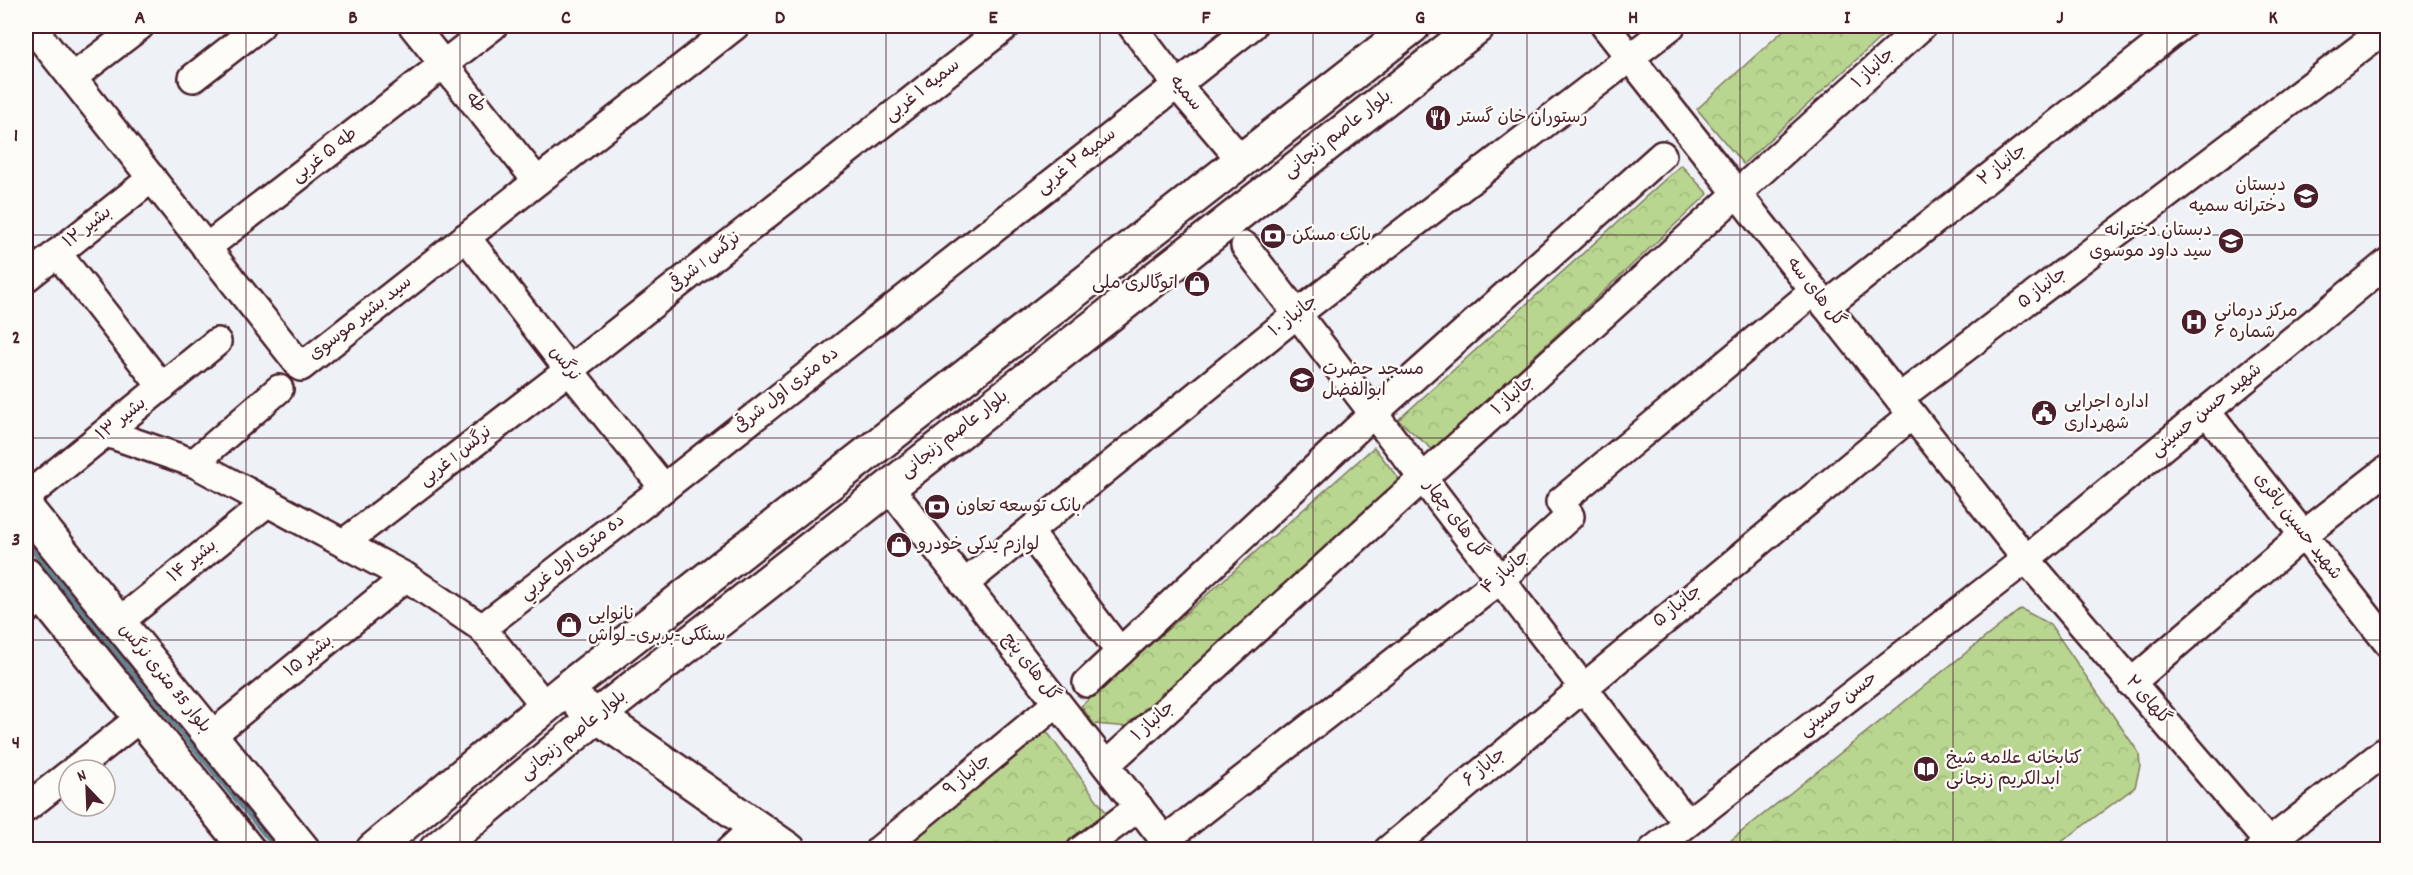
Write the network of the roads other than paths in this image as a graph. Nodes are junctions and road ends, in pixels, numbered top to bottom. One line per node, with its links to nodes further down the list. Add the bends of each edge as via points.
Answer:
1 (140, 26): 19 (street)
2 (260, 26): 20 (street)
3 (413, 26): 18 (street, طه)
4 (493, 26): 18 (street, طه ۵ غربی)
5 (735, 26): 26 (street, سید بشیر موسوی)
6 (1006, 26): 23 (street, سمیه ۱ غربی)
7 (1132, 26): 21 (street, سمیه)
8 (1252, 26): 21 (street, سمیه ۲ غربی)
9 (1413, 26): 24 (main road)
10 (1478, 26): 48 (main road, بلوار عاصم زنجانی)
11 (1605, 26): 17 (street, گل های سه)
12 (1671, 26): 17 (street, جانباز ۱۰)
13 (1922, 26): 27 (street, جانباز ۱)
14 (2181, 26): 35 (street, جانباز ۲)
15 (2388, 27): 41 (street, جانباز ۵)
16 (34, 41): 19 (street, سید بشیر موسوی)
17 (1630, 57): 27 (street, گل های سه); 36 (street, جانباز ۱۰)
18 (444, 64): 26 (street, طه); 30 (street, طه ۵ غربی)
19 (72, 78): 25 (street, سید بشیر موسوی)
20 (193, 78)
21 (1176, 84): 24 (street, سمیه); 34 (street, سمیه ۲ غربی)
22 (1662, 154): 43 (street)
23 (841, 156): 38 (street, نرگس 1 شرقی)
24 (1241, 160): 68 (main road)
25 (152, 178): 30 (street, سید بشیر موسوی); 31 (street, بشیر ۱۲)
26 (537, 181): 28 (street, سید بشیر موسوی)
27 (1738, 194): 35 (street, گل های سه); 47 (street, جانباز ۱)
28 (466, 237): 30 (street, سید بشیر موسوی, via 301,367); 38 (street, نرگس)
29 (1245, 246): 36 (street, گل های چهار)
30 (206, 248)
31 (57, 253): 33 (street, بشیر ۱۲); 39 (street)
32 (2388, 262): 42 (street, شهید حسن حسینی)
33 (26, 278)
34 (911, 293): 49 (street, ده متری اول شرقی)
35 (1820, 298): 41 (street, گل های سه); 58 (street, جانباز ۴, via 1560,502 1570,516)
36 (1297, 314): 43 (street, گل های چهار); 53 (street, جانباز ۱۰)
37 (217, 342): 39 (street, بشیر ۱۳)
38 (569, 370): 49 (street, نرگس); 55 (street, نرگس 1 غربی)
39 (162, 387): 44 (street, بشیر ۱۳)
40 (279, 389): 45 (street)
41 (1905, 406): 56 (street, گل های سه); 67 (street, جانباز ۵)
42 (2206, 411): 54 (street, شهید حسین باقری); 56 (street, شهید حسن حسینی)
43 (1374, 413): 47 (street, گل های چهار); 64 (street)
44 (107, 433): 45 (street); 50 (street, بشیر ۱۳)
45 (194, 463): 51 (street)
46 (2388, 469): 54 (street)
47 (1423, 478): 58 (street, گل های چهار); 75 (street, جانباز ۱)
48 (889, 487): 59 (street, گل های پنج); 70 (main road, بلوار عاصم زنجانی)
49 (664, 488): 62 (street, ده متری اول غربي)
50 (26, 497)
51 (268, 502): 55 (street); 61 (street, بشیر ۱۴)
52 (26, 508): 61 (main road, بلوار 35 متری نرگس)
53 (1029, 532): 59 (street, جانباز ۱۰); 64 (street)
54 (2303, 535): 63 (street, شهید حسین باقری); 66 (street)
55 (344, 543): 57 (street)
56 (2026, 560): 66 (street, گلهای ۲); 79 (street, حسن حسینی)
57 (406, 577): 62 (street); 72 (street, بشیر ۱۵)
58 (1501, 579): 67 (street, گل های چهار); 81 (street, جانباز ۴)
59 (964, 584): 69 (street, گل های پنج)
60 (31, 594): 71 (main road)
61 (118, 622): 72 (main road, بلوار 35 متری نرگس)
62 (483, 628): 68 (street)
63 (2388, 643)
64 (1120, 652): 65 (street)
65 (1087, 683)
66 (2131, 683): 83 (street, گلهای ۲)
67 (1583, 686): 79 (street, گل های چهار); 91 (street, جاباز ۶)
68 (555, 699): 70 (main road); 85 (main road)
69 (1057, 703): 75 (street, گل های پنج); 89 (street, جانباز ۹)
70 (597, 716): 80 (main road); 86 (main road, بلوار عاصم زنجانی)
71 (141, 717): 74 (street); 82 (main road)
72 (211, 736): 84 (main road, بلوار 35 متری نرگس)
73 (2388, 748): 83 (street)
74 (89, 758)
75 (1106, 765): 77 (street, گل های پنج)
76 (57, 783): 78 (street)
77 (1139, 807): 81 (street, گل های پنج); 90 (street)
78 (26, 808)
79 (1688, 822): 92 (street, حسن حسینی)
80 (756, 826): 87 (street); 88 (main road)
81 (1168, 845)
82 (239, 846)
83 (2263, 846)
84 (303, 849)
85 (373, 849)
86 (436, 849)
87 (730, 849)
88 (789, 849)
89 (879, 849)
90 (1081, 849)
91 (1388, 849)
92 (1653, 849)

